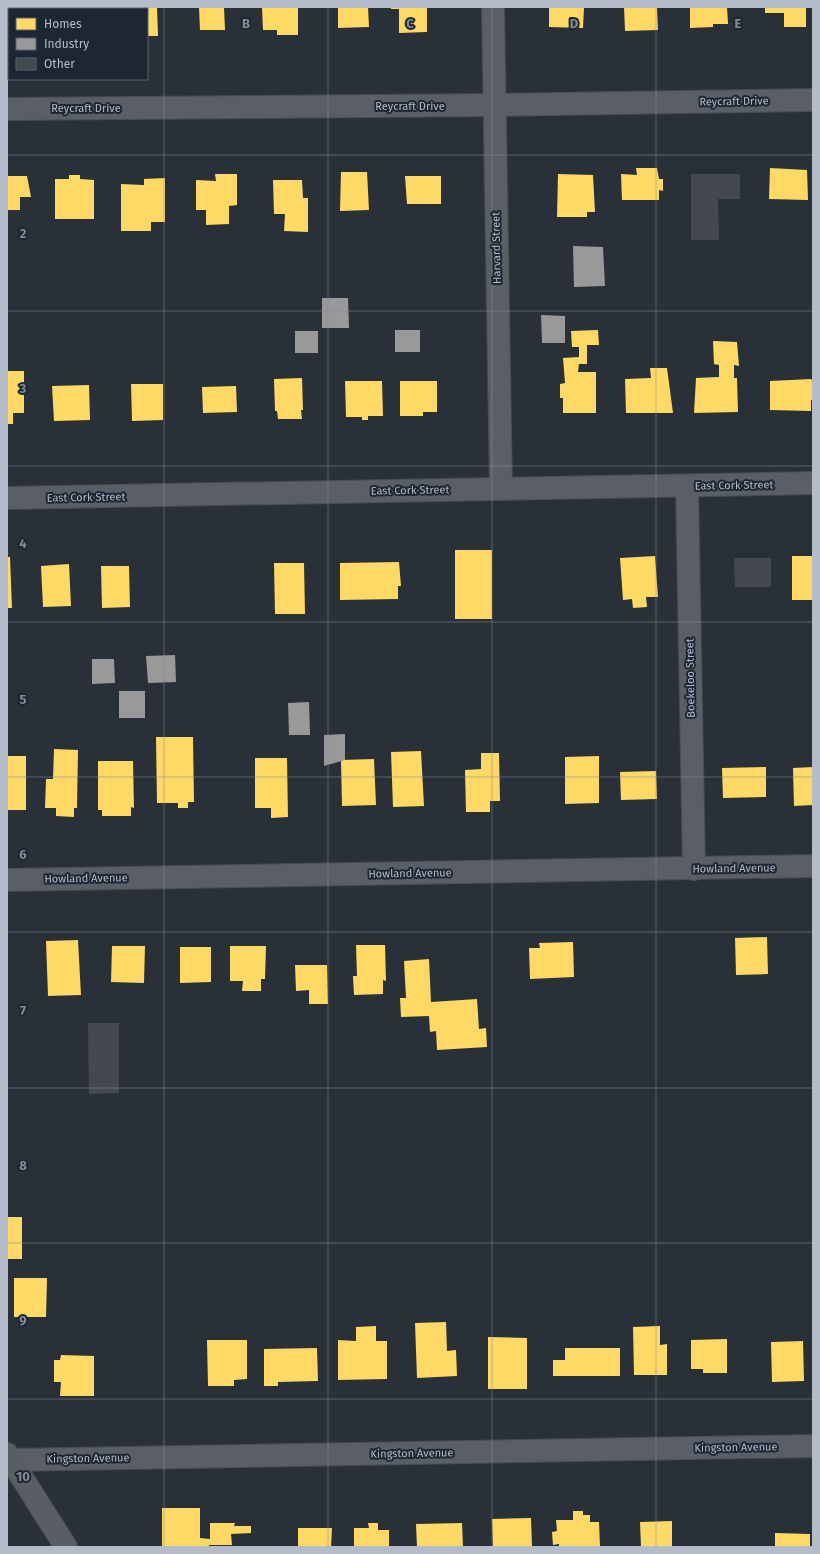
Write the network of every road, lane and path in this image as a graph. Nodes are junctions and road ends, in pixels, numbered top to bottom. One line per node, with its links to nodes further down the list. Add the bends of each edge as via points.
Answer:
1 (493, 7): 3 (street, Harvard Street)
2 (813, 100): 3 (street, Reycraft Drive)
3 (494, 105): 4 (street, Reycraft Drive); 7 (street, Harvard Street)
4 (7, 109)
5 (813, 484): 6 (street, East Cork Street)
6 (687, 487): 7 (street, East Cork Street); 10 (street, Boekeloo Street)
7 (501, 488): 8 (street, East Cork Street)
8 (7, 498)
9 (813, 866): 10 (street, Howland Avenue)
10 (694, 869): 11 (street, Howland Avenue)
11 (7, 880)
12 (813, 1446): 13 (street, Kingston Avenue)
13 (9, 1457): 14 (main road)
14 (66, 1547)

